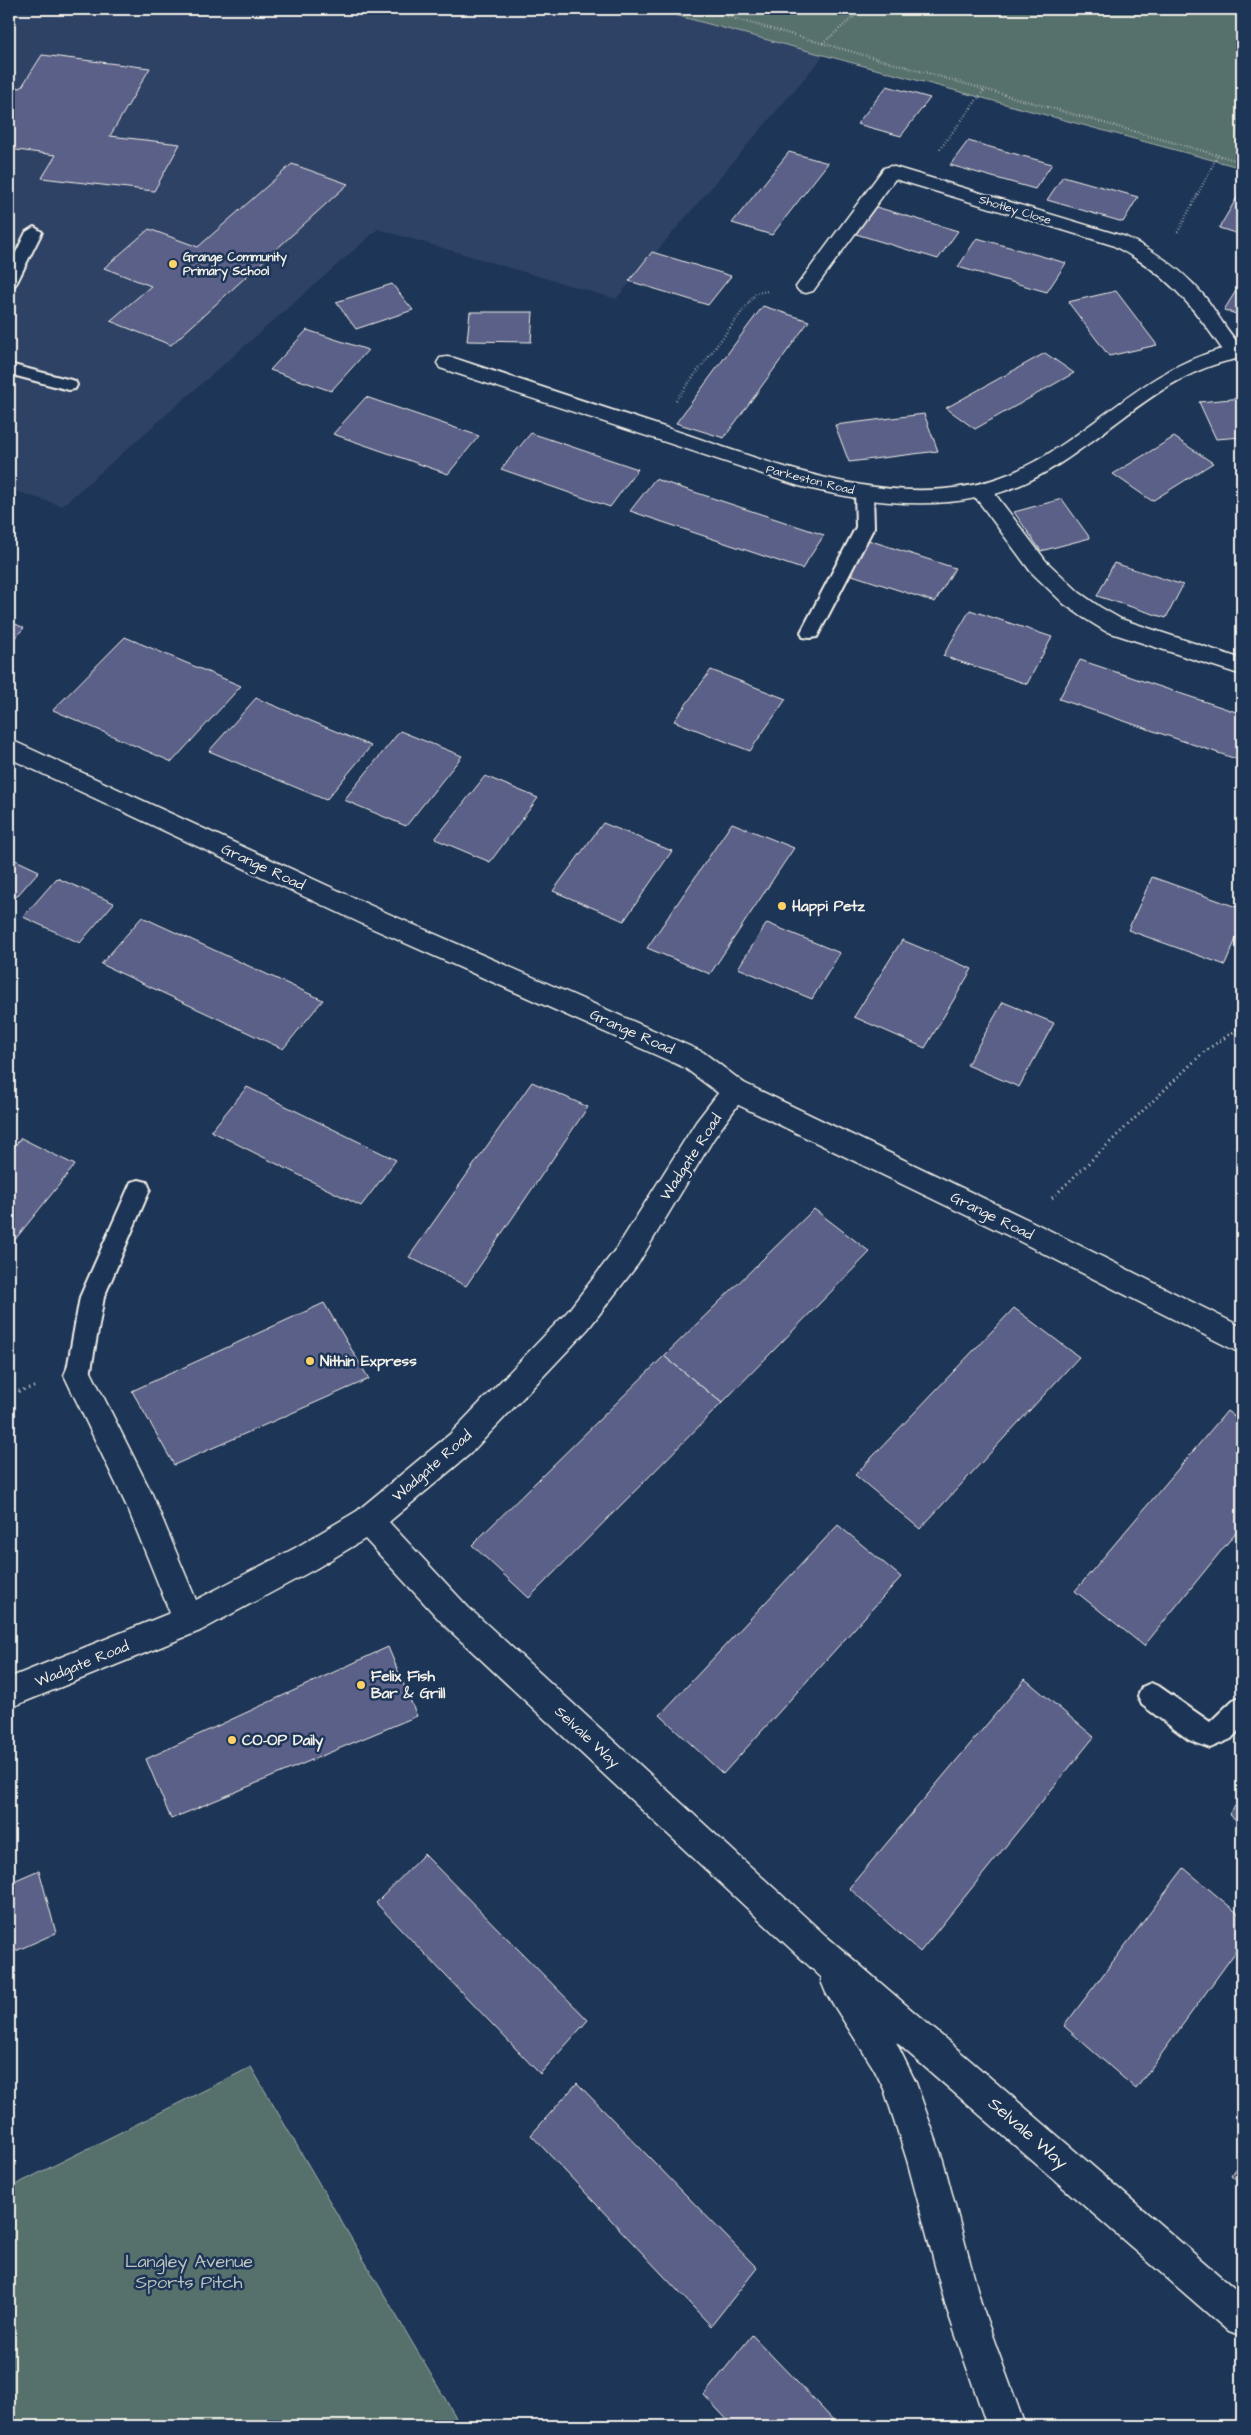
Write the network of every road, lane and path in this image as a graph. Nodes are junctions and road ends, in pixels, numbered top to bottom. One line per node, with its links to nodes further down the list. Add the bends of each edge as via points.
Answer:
1 (701, 9): 3 (path)
2 (863, 9): 3 (path)
3 (823, 43): 4 (path)
4 (985, 89): 5 (path); 7 (path)
5 (1218, 155): 6 (path); 9 (path)
6 (1242, 162)
7 (917, 180): 9 (street, Shotley Close, via 1118,241); 11 (street, Shotley Close, via 891,172)
8 (34, 232): 10 (lane)
9 (1161, 264): 12 (street, Shotley Close, via 1190,291)
10 (9, 282)
11 (806, 287): 16 (path, via 756,293)
12 (1239, 352): 17 (street, Parkeston Road, via 1216,356 1183,369 1043,465 1015,480)
13 (447, 363): 16 (street, Parkeston Road)
14 (9, 369): 15 (lane)
15 (69, 385)
16 (653, 430): 18 (street, Parkeston Road, via 766,469)
17 (981, 490): 18 (street, Parkeston Road, via 932,496); 20 (street, via 1029,557 1081,607 1113,625)
18 (864, 493): 19 (lane, via 864,527)
19 (810, 632)
20 (1242, 667)
21 (9, 748): 23 (street, Grange Road, via 378,920 694,1060)
22 (1242, 1026): 25 (path, via 1205,1051)
23 (735, 1091): 25 (street, Grange Road); 28 (street, Wadgate Road, via 705,1130 628,1255 578,1320 460,1444)
24 (140, 1189): 27 (lane, via 92,1297)
25 (1020, 1229): 26 (street, Grange Road)
26 (1242, 1341)
27 (78, 1375): 29 (street, via 141,1504)
28 (368, 1521): 29 (street, Wadgate Road); 33 (street, Selvale Way, via 457,1617)
29 (189, 1620): 30 (street, Wadgate Road)
30 (9, 1693)
31 (1151, 1696): 32 (lane, via 1198,1731 1210,1735 1222,1730)
32 (1242, 1709)
33 (813, 1947): 34 (street, Selvale Way); 35 (street, Selvale Way, via 850,1998 899,2083 925,2160 964,2307)
34 (1242, 2320)
35 (1006, 2426)

